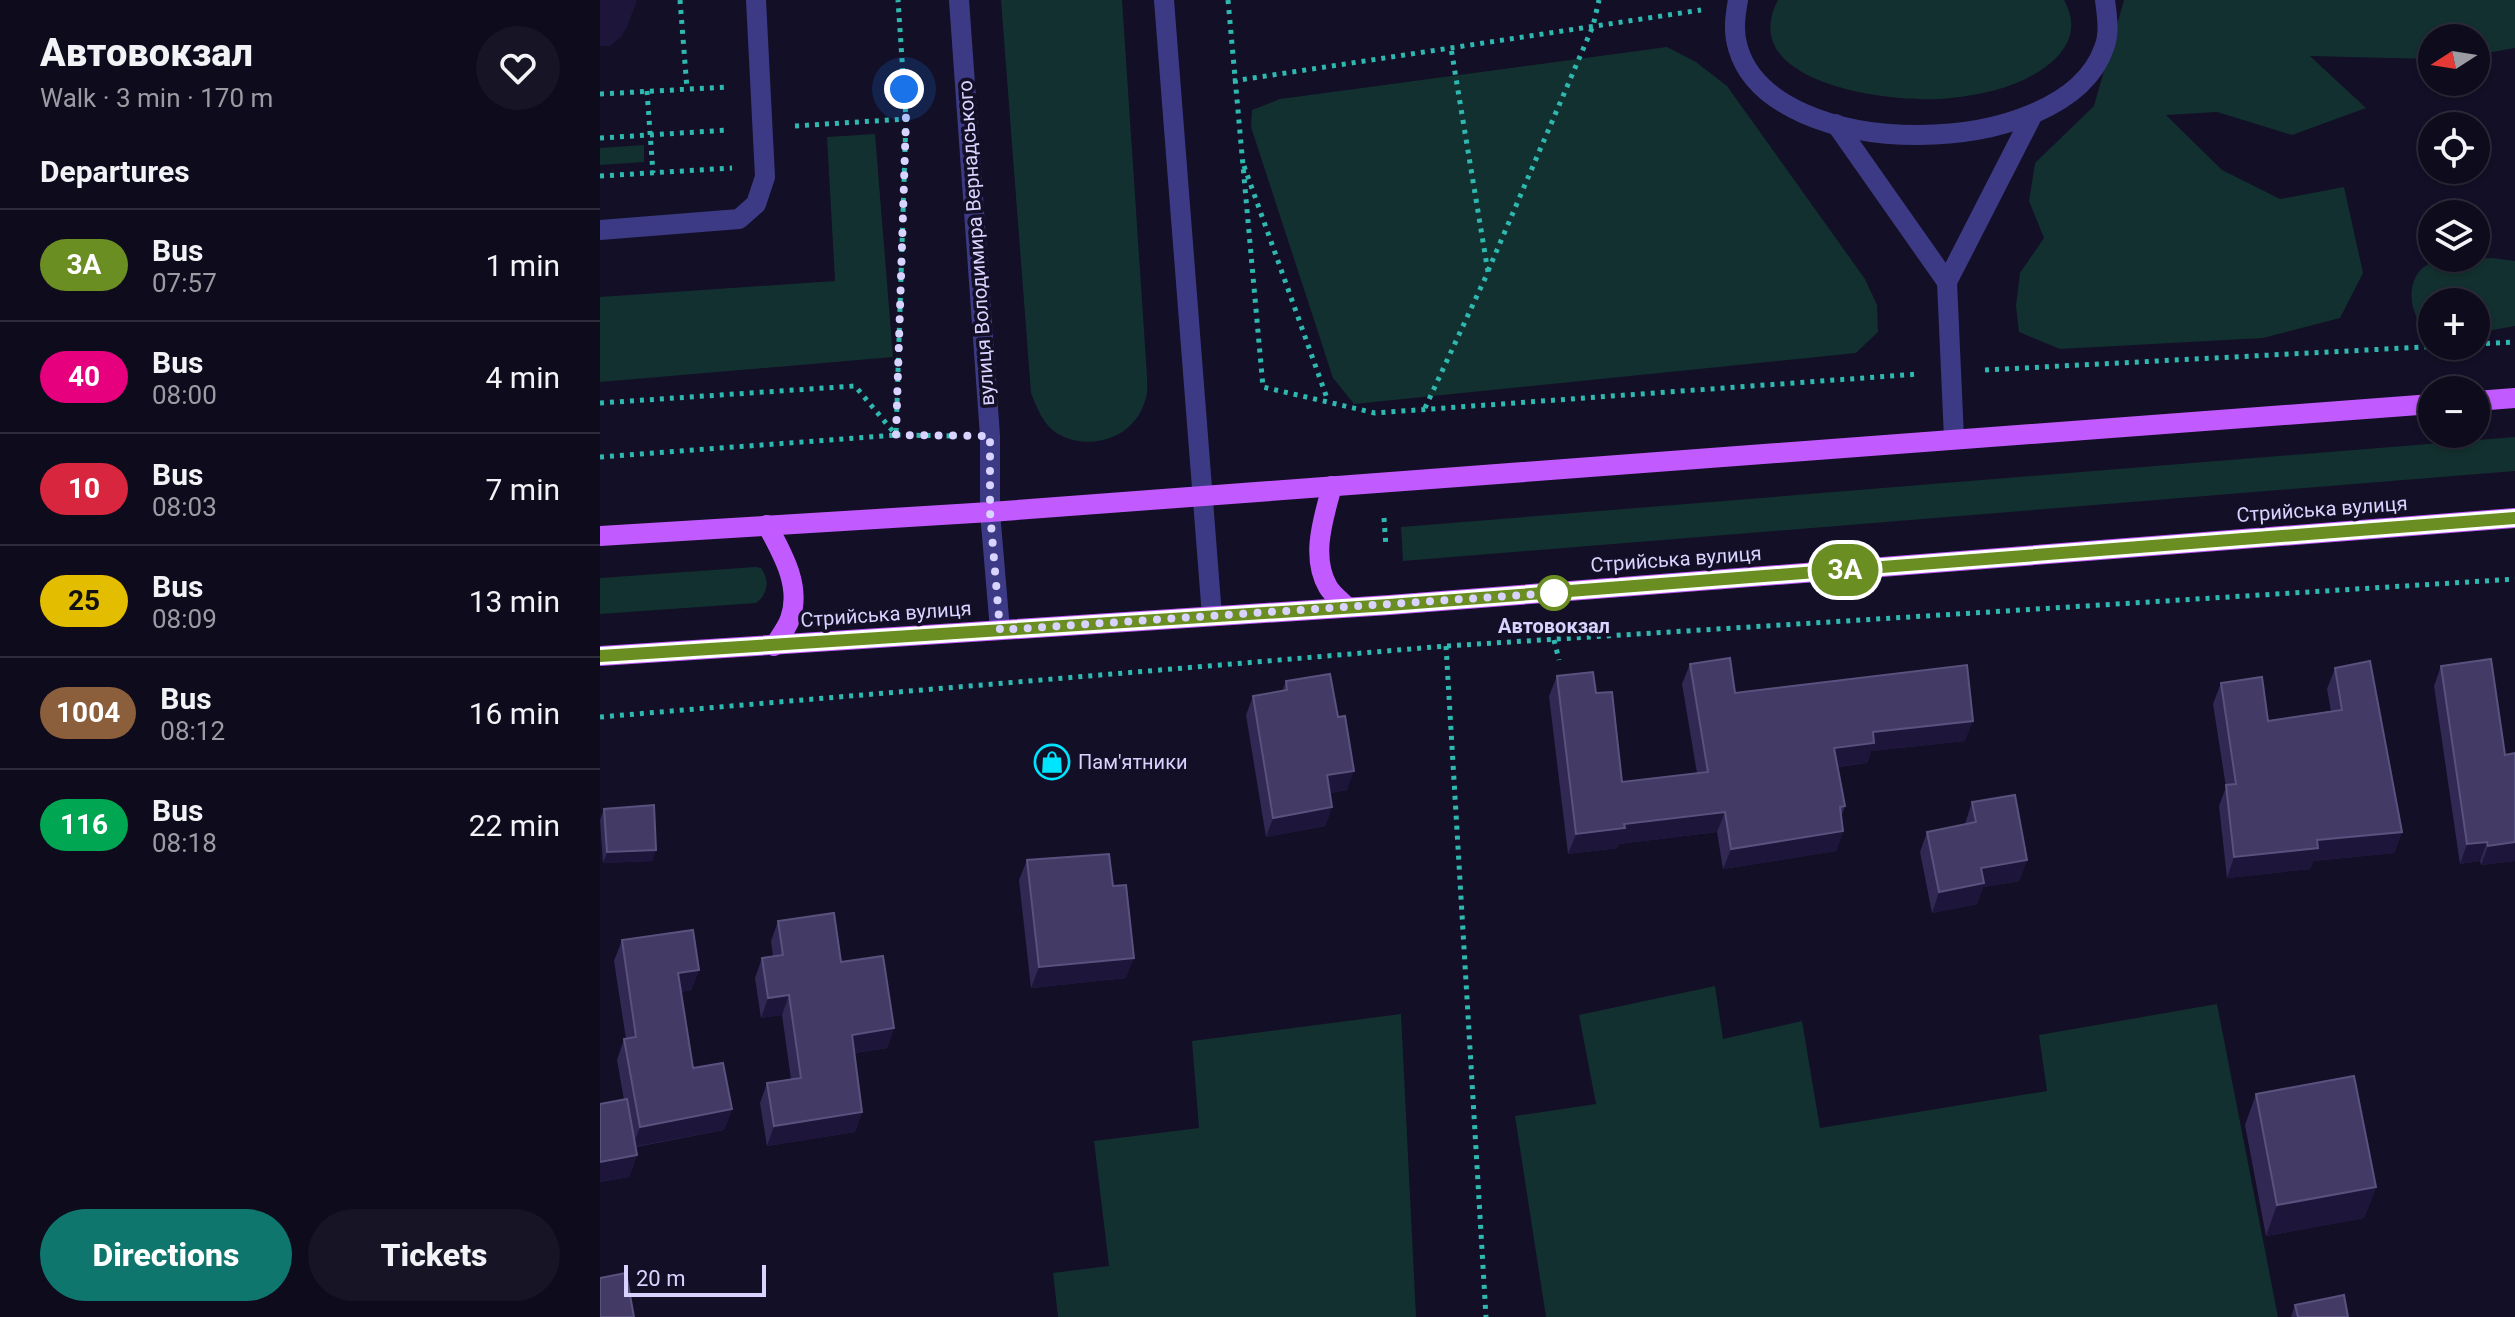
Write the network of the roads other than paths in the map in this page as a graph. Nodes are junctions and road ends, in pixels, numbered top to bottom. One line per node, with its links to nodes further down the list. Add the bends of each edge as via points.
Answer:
1 (756, 0): 8 (street, via 765,167 756,204 739,219)
2 (959, 0): 16 (street, вулиця Володимира Вернадського, via 990,436)
3 (1164, 0): 15 (street)
4 (1738, 0): 7 (street, via 1738,50 1750,72 1787,104)
5 (2105, 0): 6 (street, via 2104,48 2093,70 2076,88)
6 (2033, 114): 7 (street, via 1980,130 1937,135); 9 (street)
7 (1836, 124): 9 (street)
8 (600, 230)
9 (1947, 282): 13 (street)
10 (2515, 398): 11 (main road)
11 (2490, 400)
12 (2418, 405): 13 (main road)
13 (1954, 438): 14 (main road)
14 (1332, 486): 15 (main road); 20 (main road, via 1319,555 1328,587)
15 (1201, 496): 16 (main road); 21 (street)
16 (990, 512): 18 (main road); 22 (street, вулиця Володимира Вернадського)
17 (2515, 518): 20 (main road, Стрийська вулиця)
18 (767, 525): 19 (main road); 23 (main road, via 793,587 791,619)
19 (600, 536)
20 (1346, 606): 21 (main road, Стрийська вулиця)
21 (1212, 616): 22 (main road, Стрийська вулиця)
22 (1000, 630): 23 (main road, Стрийська вулиця)
23 (774, 646): 24 (main road, Стрийська вулиця)
24 (600, 656)

